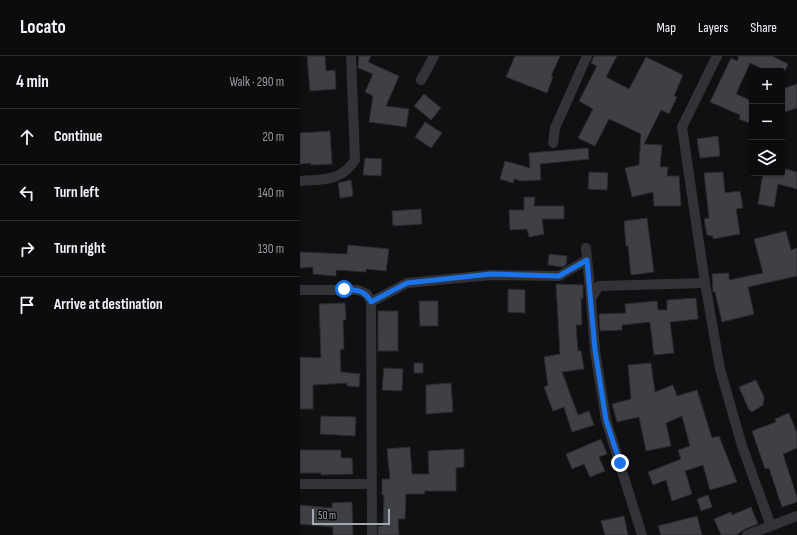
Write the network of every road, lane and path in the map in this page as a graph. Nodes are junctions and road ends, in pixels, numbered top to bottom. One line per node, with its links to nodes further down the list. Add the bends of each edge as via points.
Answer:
1 (351, 56): 7 (street, via 356,160 348,171 334,178)
2 (434, 56): 5 (street)
3 (587, 56): 6 (street, via 555,128)
4 (717, 56): 10 (street, via 682,127)
5 (421, 80)
6 (553, 143)
7 (300, 181)
8 (586, 248): 9 (street)
9 (587, 260): 12 (street); 13 (street, via 559,276 491,274 407,283)
10 (705, 283): 12 (street, via 599,286); 17 (street, via 720,369 742,446)
11 (300, 290): 13 (street, via 358,290 367,294)
12 (591, 299): 19 (street, via 595,350 606,420)
13 (371, 302): 15 (street)
14 (300, 484): 15 (street)
15 (372, 484): 18 (street)
16 (797, 516): 17 (street)
17 (772, 526): 20 (street)
18 (372, 535)
19 (642, 535)
20 (747, 535)

